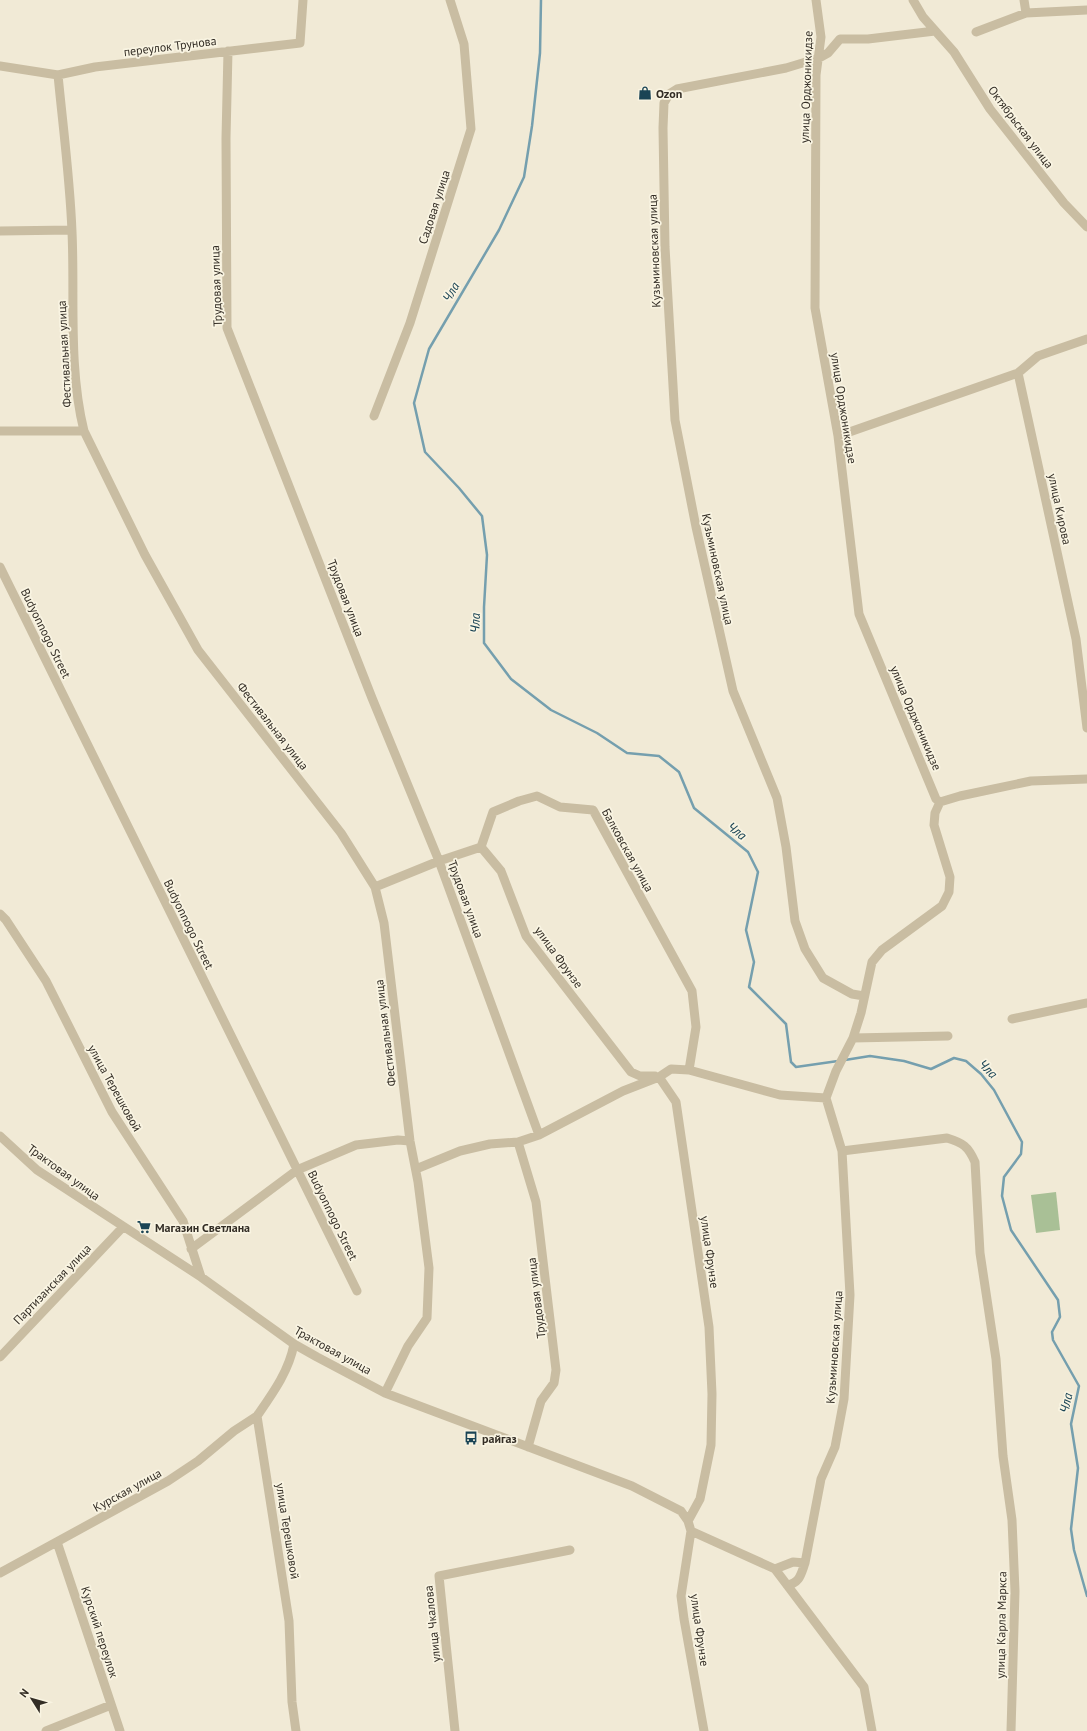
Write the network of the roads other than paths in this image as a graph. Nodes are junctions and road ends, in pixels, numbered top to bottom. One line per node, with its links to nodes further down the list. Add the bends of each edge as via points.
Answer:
1 (303, 0): 10 (street, переулок Трунова, via 300,43)
2 (450, 0): 19 (street, Садовая улица, via 464,44 471,129 410,323)
3 (816, 0): 11 (street, улица Орджоникидзе, via 821,37)
4 (912, 0): 8 (street, Октябрьская улица)
5 (1024, 0): 7 (street)
6 (1087, 10): 7 (street)
7 (1026, 12): 9 (street)
8 (935, 31): 11 (street, via 868,39 840,39 828,53); 14 (street, Октябрьская улица, via 954,52 990,109 1064,203)
9 (976, 32)
10 (228, 51): 13 (street, переулок Трунова, via 95,67); 28 (street, Трудовая улица, via 227,328 372,698)
11 (819, 58): 22 (street, улица Орджоникидзе, via 816,75 815,308); 31 (street, Кузьминовская улица, via 786,68 677,89 669,94 664,103 663,128 665,247 675,420 733,692 777,798 795,921 805,949 823,978 852,994)
12 (0, 66): 13 (street, переулок Трунова)
13 (58, 75): 15 (street, Фестивальная улица)
14 (1087, 226)
15 (72, 230): 16 (street); 20 (street, Фестивальная улица, via 73,339 78,409)
16 (0, 231)
17 (1087, 340): 18 (street, via 1038,356)
18 (1018, 373): 22 (street); 24 (street, улица Кирова, via 1076,639)
19 (374, 416)
20 (84, 431): 21 (street); 29 (street, Фестивальная улица, via 145,555 198,650 341,833)
21 (0, 432)
22 (838, 436): 26 (street, улица Орджоникидзе, via 859,614 936,799)
23 (0, 568): 45 (street, Budyonnogo Street)
24 (1087, 728)
25 (1087, 779): 26 (street, via 1031,781)
26 (940, 802): 31 (street, via 935,813 934,825 950,877 949,892 942,906 882,950 872,962)
27 (481, 847): 28 (street); 36 (street, Балковская улица, via 493,812 519,801 537,796 560,807 592,810 692,991 696,1027); 37 (street, улица Фрунзе, via 501,871 526,936 590,1021 631,1072 640,1076)
28 (439, 861): 29 (street); 39 (street, Трудовая улица)
29 (375, 887): 41 (street, Фестивальная улица, via 384,923)
30 (0, 914): 47 (street, улица Терешковой, via 46,981 112,1112 183,1221)
31 (864, 996): 35 (street)
32 (1087, 1003): 33 (street)
33 (1012, 1019)
34 (948, 1036): 35 (street)
35 (853, 1038): 38 (street)
36 (689, 1070): 37 (street, via 671,1070); 38 (street, via 780,1095)
37 (659, 1076): 39 (street, via 623,1091); 55 (street, улица Фрунзе, via 676,1102 709,1327 711,1445 700,1499)
38 (826, 1098): 43 (street, Кузьминовская улица)
39 (539, 1135): 42 (street)
40 (0, 1136): 46 (street, Трактовая улица, via 37,1170)
41 (410, 1141): 44 (street, Фестивальная улица); 45 (street, via 356,1145)
42 (518, 1142): 44 (street, via 490,1144 460,1152); 54 (street, Трудовая улица, via 536,1202 556,1370 554,1383 541,1401)
43 (842, 1151): 59 (street, Кузьминовская улица, via 850,1295 844,1399 835,1447 821,1479); 70 (street, улица Карла Маркса, via 947,1138 958,1141 969,1149 975,1162 980,1253 996,1360 1003,1456 1012,1520 1015,1591)
44 (416, 1169): 52 (street, Фестивальная улица, via 429,1268 427,1318 408,1346)
45 (297, 1170): 47 (street); 49 (street, Budyonnogo Street)
46 (122, 1228): 48 (street, Трактовая улица); 51 (street, Партизанская улица)
47 (191, 1249): 48 (street, улица Терешковой)
48 (201, 1277): 50 (street, Трактовая улица)
49 (357, 1291)
50 (294, 1344): 52 (street, Трактовая улица); 53 (street, via 290,1361)
51 (0, 1356)
52 (386, 1393): 54 (street, Трактовая улица)
53 (257, 1416): 57 (street, Курская улица, via 168,1481); 66 (street, улица Терешковой, via 289,1621 292,1702)
54 (528, 1447): 55 (street, Трактовая улица, via 632,1486 681,1511)
55 (688, 1521): 56 (street, улица Фрунзе)
56 (691, 1531): 60 (street); 68 (street, улица Фрунзе, via 681,1596)
57 (57, 1542): 61 (street, Курская улица); 63 (street, Курский переулок)
58 (570, 1550): 67 (street, улица Чкалова, via 438,1576)
59 (805, 1563): 60 (street, via 793,1562); 62 (street, Кузьминовская улица, via 800,1578 795,1584)
60 (775, 1569): 62 (street)
61 (0, 1573)
62 (787, 1585): 69 (street, via 864,1687)
63 (111, 1705): 64 (street); 65 (street, Курский переулок)
64 (46, 1731)
65 (120, 1731)
66 (296, 1731)
67 (455, 1731)
68 (704, 1731)
69 (872, 1731)
70 (1011, 1731)

